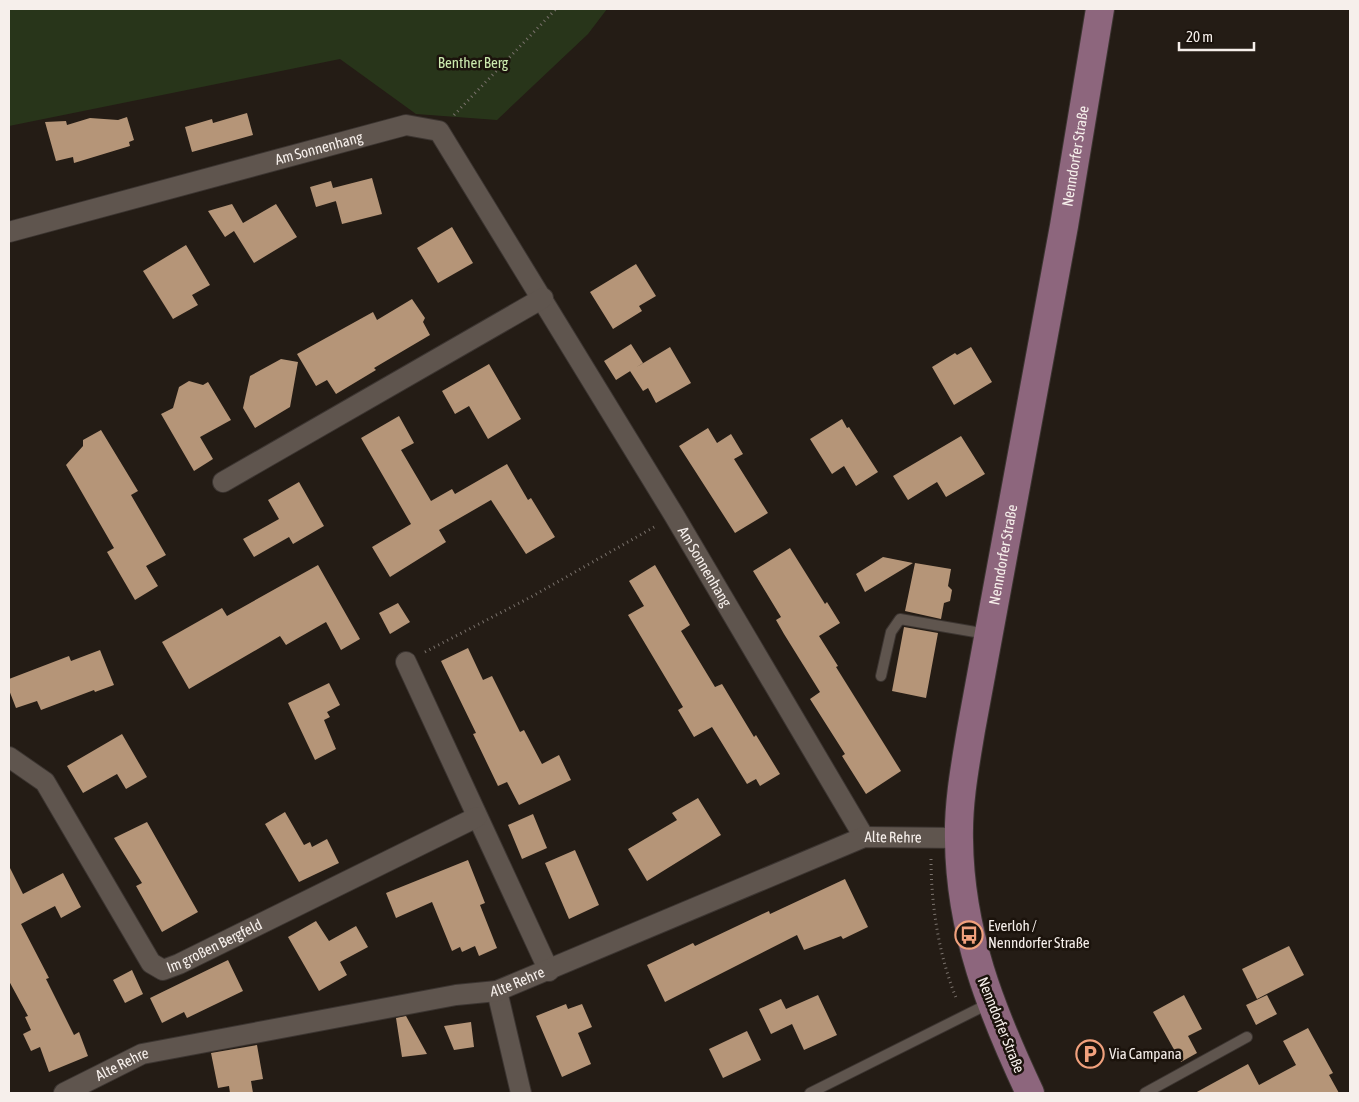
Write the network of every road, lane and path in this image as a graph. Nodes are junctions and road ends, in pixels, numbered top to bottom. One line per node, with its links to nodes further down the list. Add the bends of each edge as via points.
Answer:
1 (556, 9): 3 (path)
2 (1100, 9): 8 (main road, Nenndorfer Straße, via 1064,226)
3 (439, 131): 4 (street, Am Sonnenhang, via 406,125); 5 (street, Am Sonnenhang)
4 (9, 232)
5 (542, 298): 6 (street); 7 (street, Am Sonnenhang)
6 (224, 482)
7 (674, 515): 9 (path); 13 (street, Am Sonnenhang)
8 (988, 634): 10 (lane, via 900,619 891,632); 14 (main road, Nenndorfer Straße, via 963,780)
9 (406, 662): 12 (street)
10 (881, 676)
11 (9, 757): 12 (street, Im großen Bergfeld, via 45,782 151,964 163,970)
12 (478, 817): 15 (street)
13 (864, 837): 14 (street, Alte Rehre); 15 (street, Alte Rehre)
14 (959, 838): 17 (main road, Nenndorfer Straße, via 961,887 969,935)
15 (549, 971): 16 (street, Alte Rehre)
16 (497, 991): 19 (street, Alte Rehre, via 456,995 142,1054); 20 (street)
17 (990, 1003): 21 (lane); 22 (main road, Nenndorfer Straße)
18 (1247, 1037): 23 (lane)
19 (64, 1093)
20 (521, 1093)
21 (810, 1093)
22 (1030, 1093)
23 (1145, 1093)

